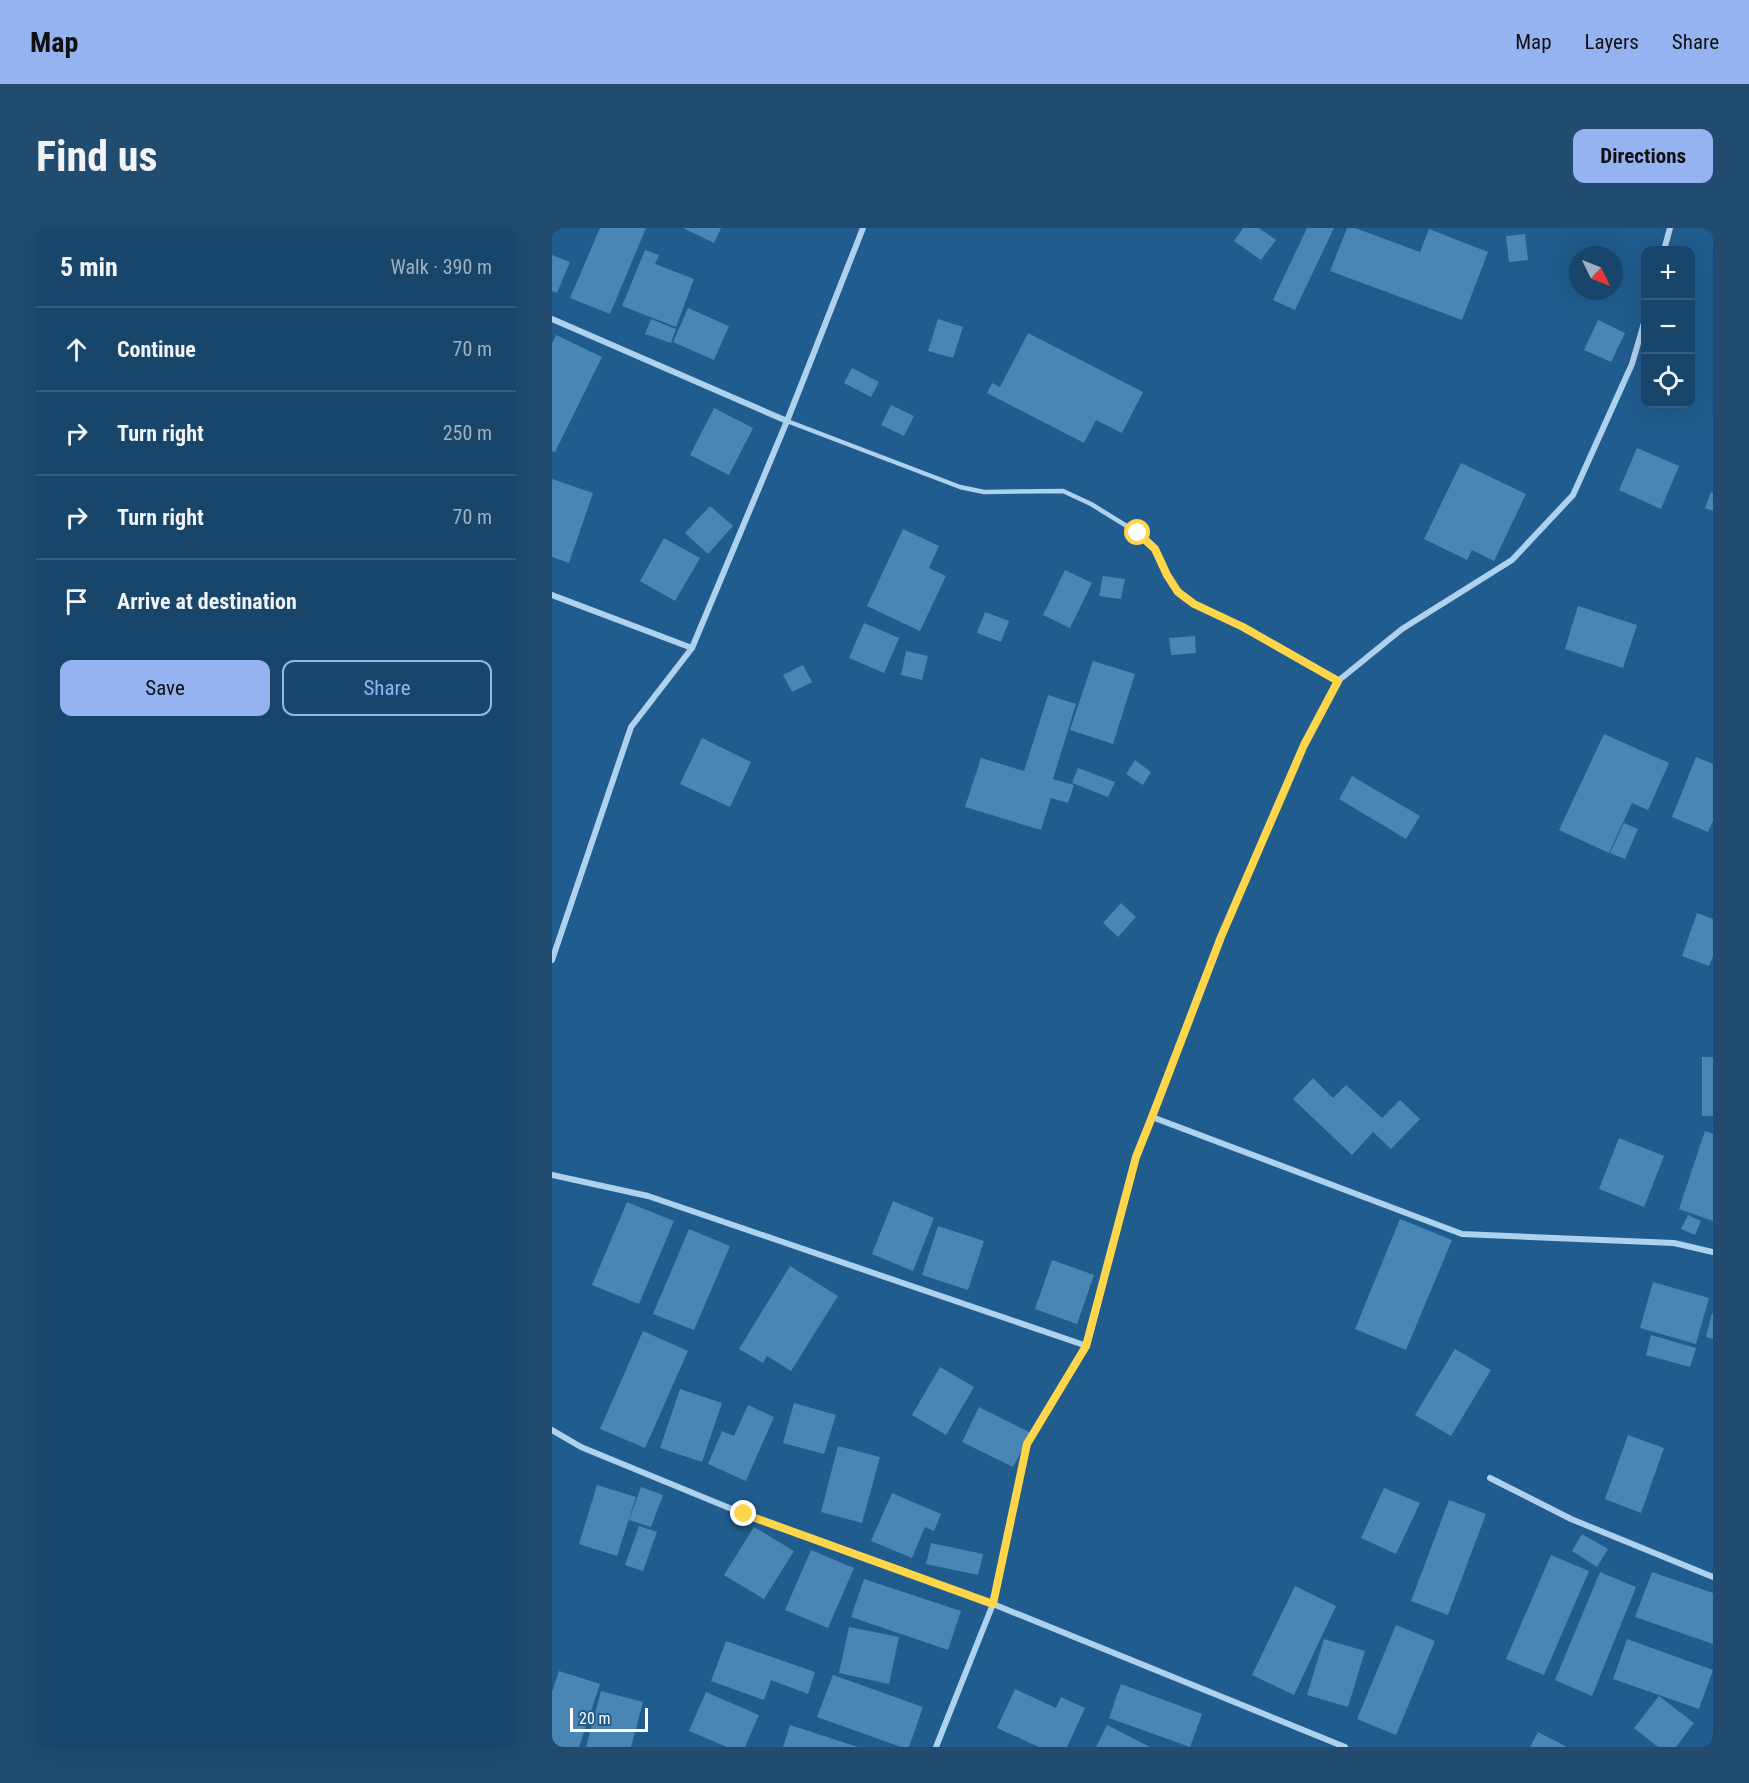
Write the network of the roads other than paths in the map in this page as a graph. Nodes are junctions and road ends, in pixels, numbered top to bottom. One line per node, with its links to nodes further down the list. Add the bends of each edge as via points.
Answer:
1 (863, 228): 6 (street)
2 (1670, 228): 3 (street)
3 (1665, 246)
4 (552, 319): 6 (street)
5 (1641, 333): 9 (street, via 1632,364 1573,495 1512,560 1402,629)
6 (787, 421): 8 (street); 9 (lane, via 960,487 984,492 1063,491 1138,533 1155,549 1178,592 1194,604)
7 (552, 596): 8 (street)
8 (692, 648): 10 (street, via 631,727)
9 (1338, 681): 11 (street, via 1304,745 1221,937)
10 (552, 960)
11 (1152, 1117): 13 (street, via 1462,1234 1674,1243); 14 (street, via 1136,1157)
12 (552, 1175): 14 (street, via 648,1196)
13 (1713, 1252)
14 (1086, 1346): 18 (street, via 1027,1444)
15 (552, 1430): 18 (street, via 581,1447 744,1514)
16 (1490, 1478): 17 (street, via 1571,1519)
17 (1713, 1577)
18 (993, 1604): 19 (street); 20 (street)
19 (936, 1747)
20 (1345, 1747)

